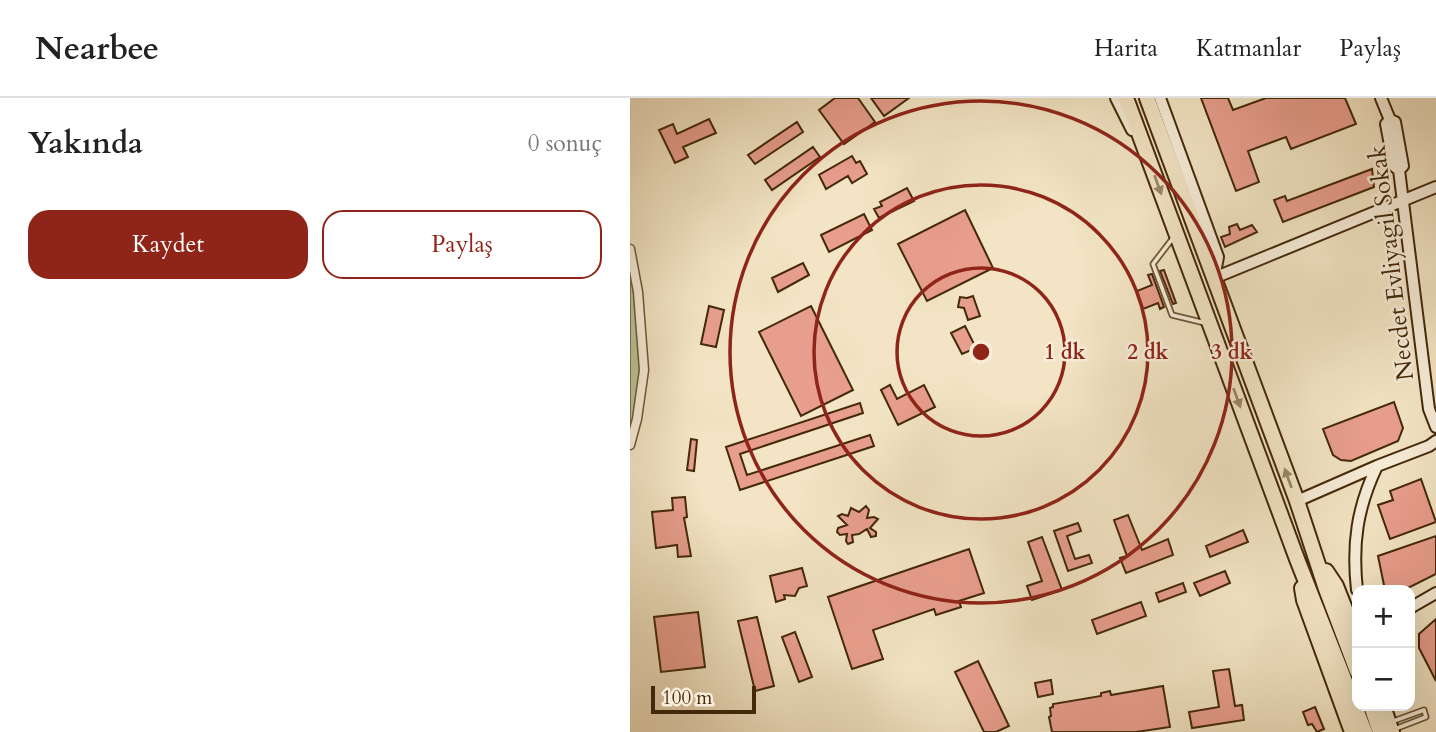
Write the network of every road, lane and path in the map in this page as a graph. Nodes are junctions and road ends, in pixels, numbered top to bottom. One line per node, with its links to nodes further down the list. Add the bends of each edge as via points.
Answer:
1 (1116, 98): 6 (street)
2 (1126, 98): 6 (highway)
3 (1147, 98): 11 (highway)
4 (1160, 98): 11 (street, via 1218,257)
5 (1381, 98): 8 (street, Necdet Evliyagil Sokak, via 1395,122)
6 (1149, 159): 9 (highway, one-way to 9)
7 (1436, 187): 8 (street)
8 (1403, 200): 11 (street); 13 (street, Necdet Evliyagil Sokak)
9 (1176, 234): 12 (highway); 12 (lane, via 1153,264 1172,315)
10 (630, 249): 15 (street, via 644,370)
11 (1214, 278): 17 (highway, one-way to 11)
12 (1210, 324): 19 (highway, one-way to 19)
13 (1435, 428)
14 (1434, 444): 16 (street)
15 (630, 445)
16 (1377, 466): 17 (street); 20 (street, via 1364,493 1355,531)
17 (1297, 501): 18 (highway)
18 (1314, 552): 23 (highway, via 1336,586); 24 (highway)
19 (1297, 559): 30 (highway, via 1304,600); 31 (highway)
20 (1356, 585)
21 (1436, 593): 22 (street)
22 (1415, 605)
23 (1352, 626)
24 (1352, 657)
25 (1375, 711): 29 (highway)
26 (1384, 711): 29 (highway)
27 (1406, 716): 28 (lane); 28 (lane, via 1424,710 1426,717); 29 (lane)
28 (1409, 723): 29 (lane)
29 (1388, 729)
30 (1352, 732)
31 (1365, 732)

